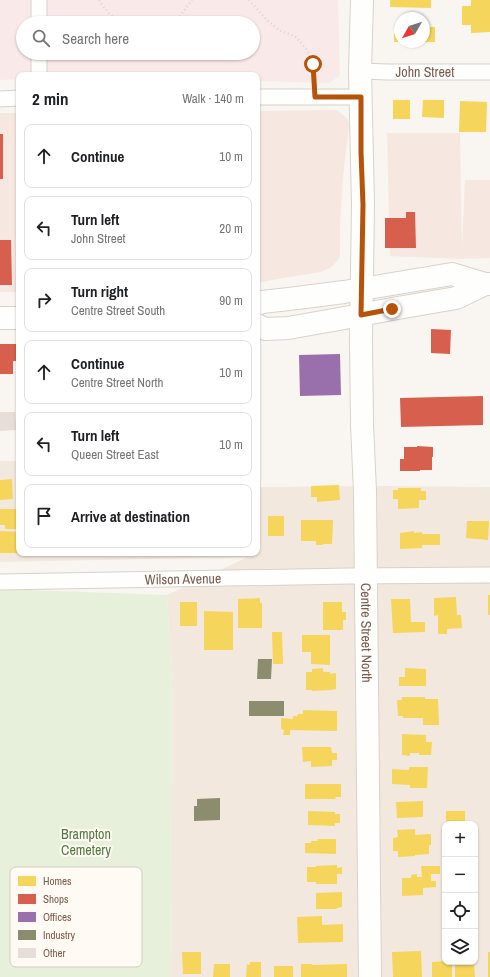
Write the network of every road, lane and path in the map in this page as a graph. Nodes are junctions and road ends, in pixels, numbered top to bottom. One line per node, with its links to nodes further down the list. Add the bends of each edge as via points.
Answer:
1 (39, 0): 6 (street)
2 (99, 0): 7 (path)
3 (192, 0): 8 (path)
4 (249, 0): 14 (path, via 267,20 279,30 296,37 307,50 313,64)
5 (362, 0): 10 (street, Centre Street North)
6 (39, 16)
7 (112, 16)
8 (180, 16)
9 (39, 60): 11 (street)
10 (360, 71): 12 (street, John Street); 15 (street, Centre Street North)
11 (40, 72)
12 (490, 72)
13 (260, 97): 14 (street)
14 (315, 97): 15 (street)
15 (361, 97): 19 (street, Centre Street North)
16 (16, 98): 17 (street)
17 (0, 99)
18 (488, 284): 19 (street, via 452,274); 21 (street, via 456,298)
19 (361, 289): 20 (street); 21 (street, Centre Street North)
20 (260, 303)
21 (361, 315): 24 (street, via 288,328 265,329); 26 (street, Centre Street North)
22 (0, 318): 23 (street)
23 (16, 318)
24 (260, 326)
25 (490, 575): 26 (street, Wilson Avenue)
26 (366, 576): 27 (street, Wilson Avenue); 28 (street, Centre Street North)
27 (0, 582)
28 (370, 977)

